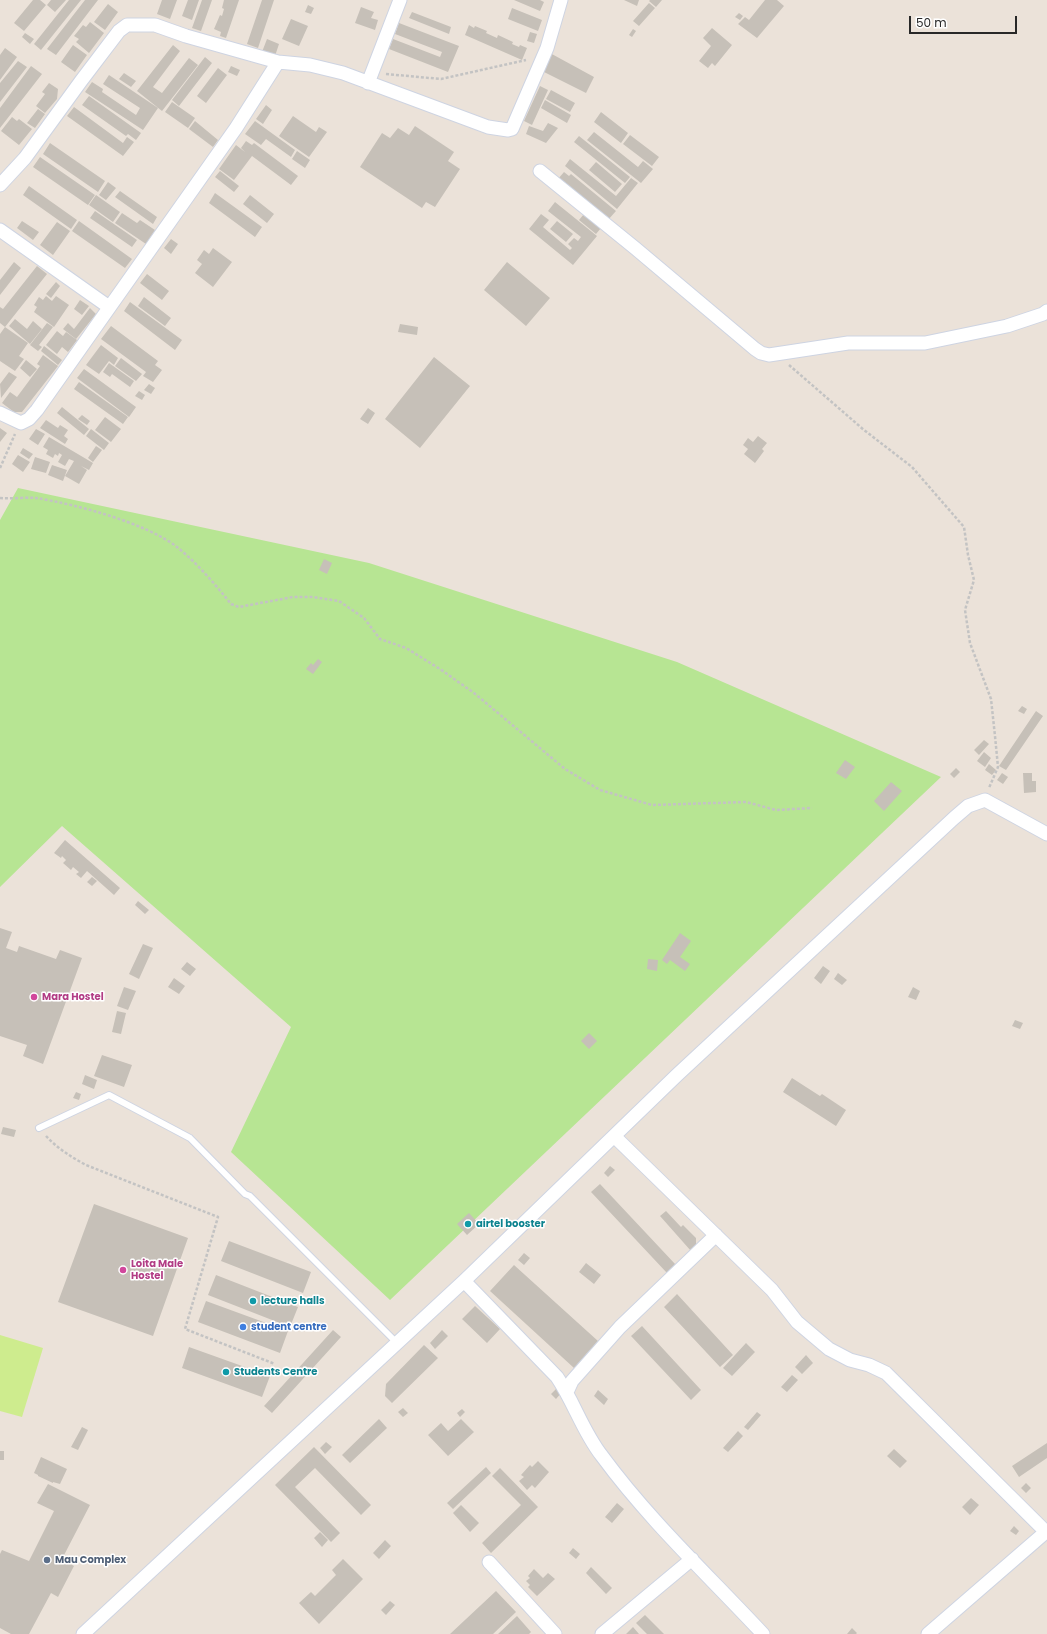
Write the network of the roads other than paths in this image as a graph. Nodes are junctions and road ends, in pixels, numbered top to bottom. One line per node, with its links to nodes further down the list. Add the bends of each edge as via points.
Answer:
1 (400, 0): 4 (street)
2 (561, 0): 4 (street, via 547,48 512,128 508,130 488,127)
3 (278, 62): 4 (street, via 310,65); 6 (street, via 155,25 127,25 119,31 25,158); 8 (street, via 203,176)
4 (370, 78)
5 (540, 171): 9 (street, via 761,353 769,355 848,343 925,343 1007,326)
6 (0, 185)
7 (0, 230): 8 (street)
8 (109, 307): 10 (street, via 37,410 21,423)
9 (1047, 311)
10 (0, 413)
11 (1047, 834): 13 (street, via 985,800 968,806)
12 (39, 1128): 16 (lane, via 109,1095 190,1138)
13 (614, 1136): 14 (street); 15 (street)
14 (716, 1236): 17 (street, via 620,1327 572,1381); 18 (street, via 772,1290 797,1322 829,1349 886,1373)
15 (464, 1281): 16 (street); 17 (street, via 557,1377)
16 (397, 1343): 21 (street)
17 (567, 1392): 19 (street, via 601,1455 644,1508)
18 (1047, 1531): 25 (street)
19 (692, 1559): 23 (street); 24 (street)
20 (488, 1562): 22 (street)
21 (83, 1634)
22 (555, 1634)
23 (602, 1634)
24 (763, 1634)
25 (928, 1634)

